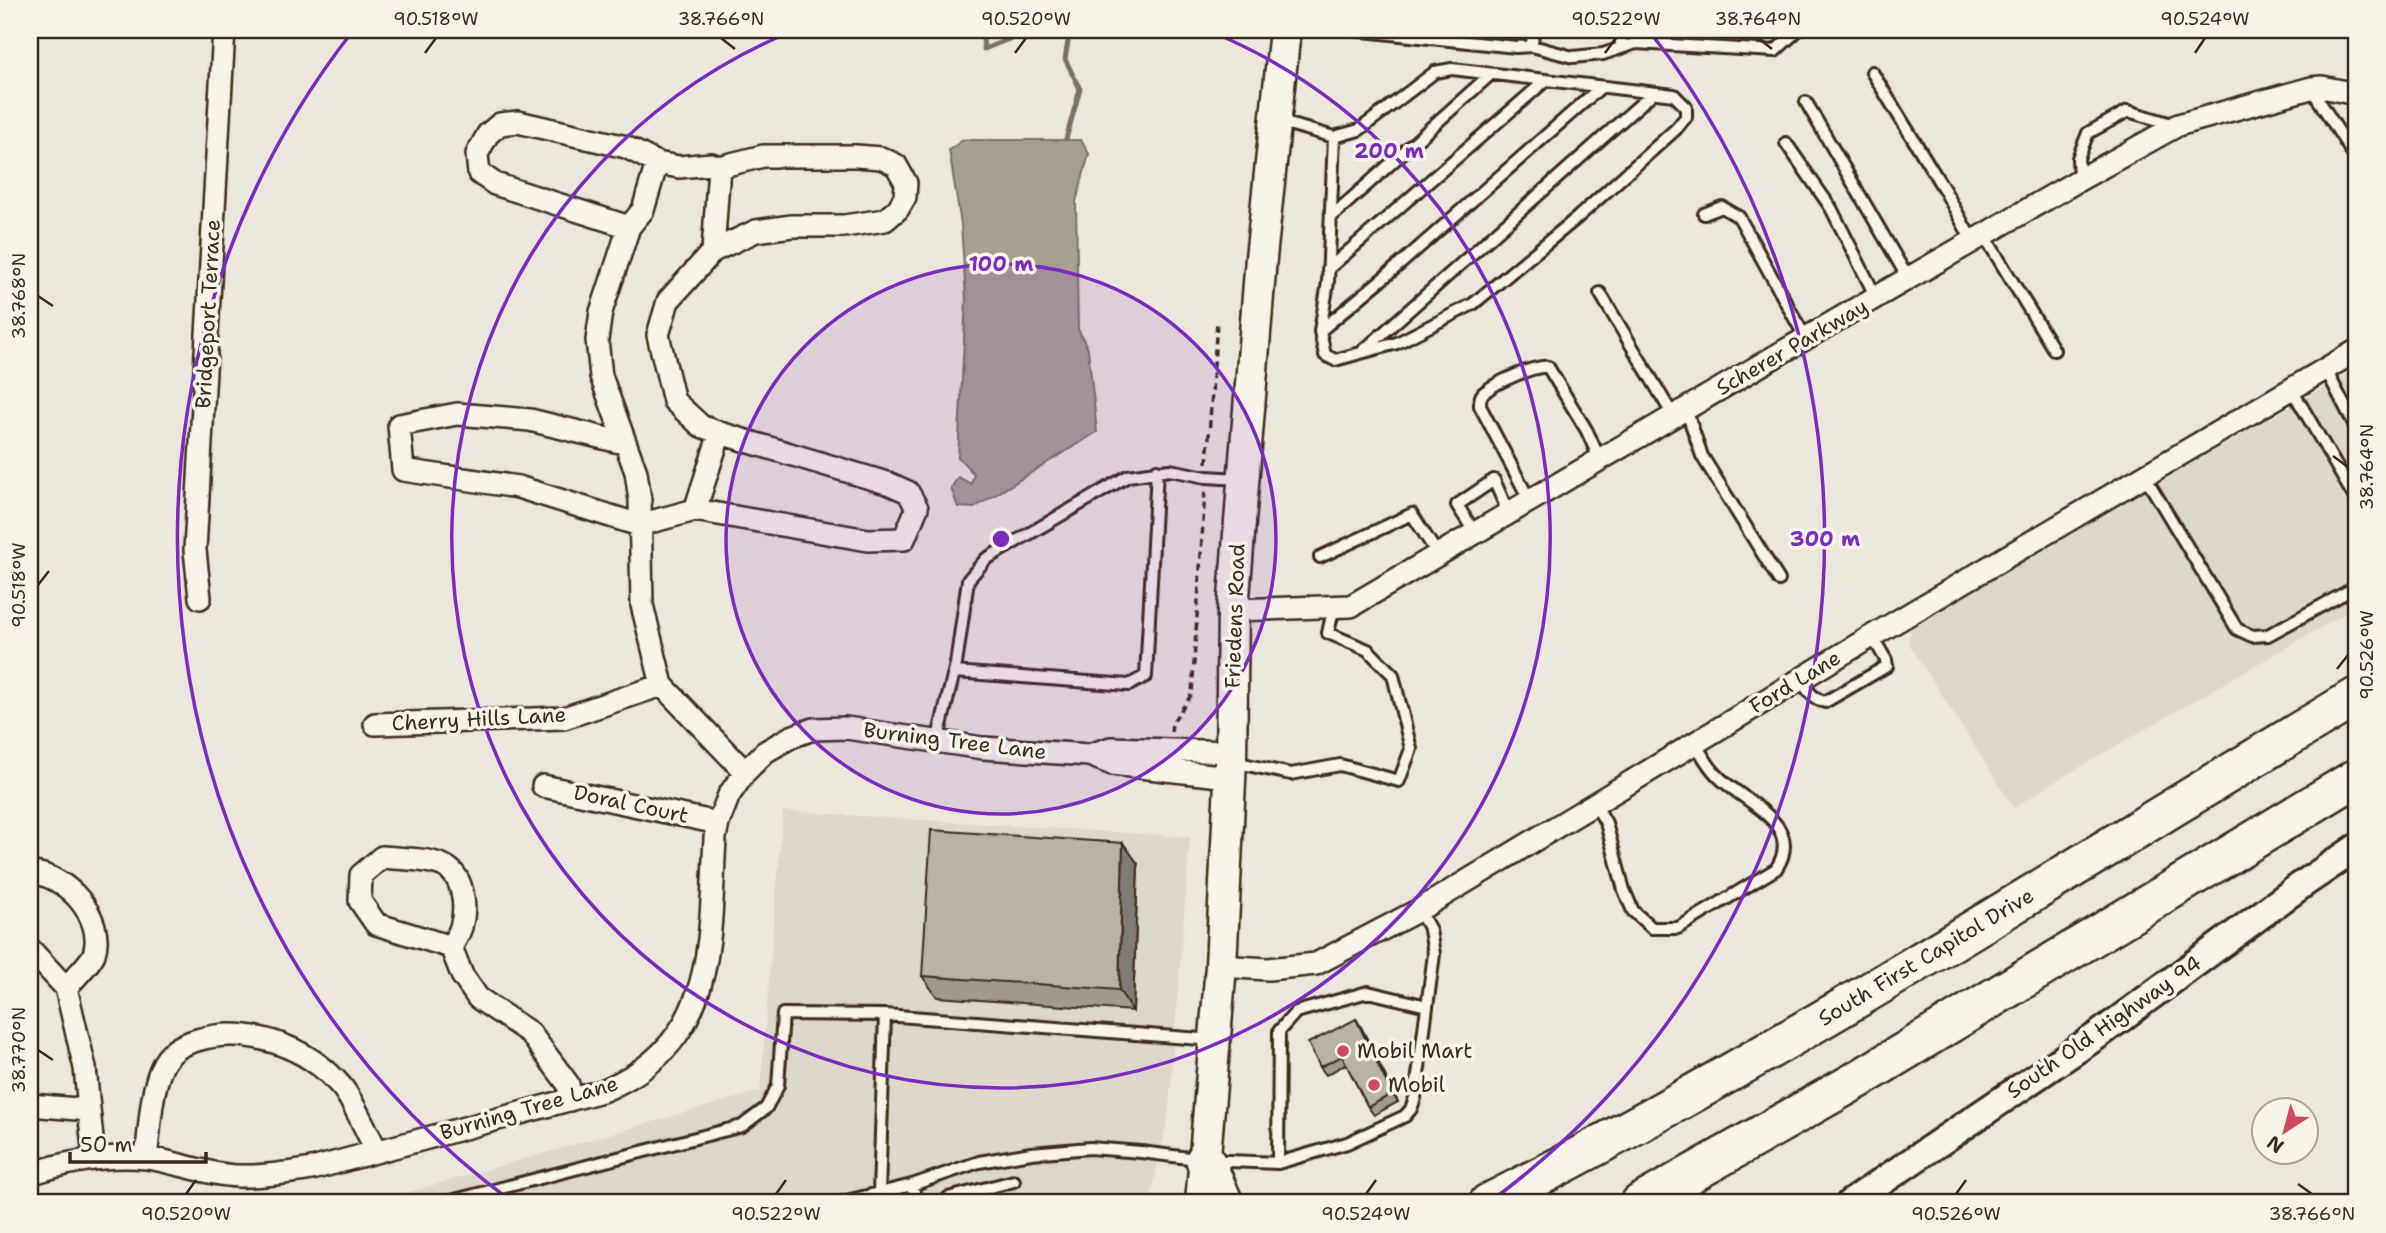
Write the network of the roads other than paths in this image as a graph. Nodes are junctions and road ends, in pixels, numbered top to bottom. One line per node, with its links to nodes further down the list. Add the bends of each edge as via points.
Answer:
1 (224, 30): 59 (street, Bridgeport Terrace, via 195,550)
2 (1285, 30): 17 (main road, Friedens Road)
3 (1353, 30): 7 (lane)
4 (1533, 30): 7 (lane)
5 (1623, 30): 8 (lane)
6 (1798, 30): 8 (lane, via 1774,51 1636,43)
7 (1532, 46): 8 (lane, via 1573,57)
8 (1620, 48)
9 (1872, 72): 28 (lane)
10 (1491, 74): 11 (lane); 19 (lane, via 1452,69 1435,72 1359,130); 26 (lane)
11 (1545, 81): 12 (lane); 30 (lane)
12 (1601, 87): 14 (lane); 34 (lane)
13 (2311, 89): 15 (street, Scherer Parkway); 18 (street, Scherer Parkway); 21 (lane)
14 (1653, 93): 38 (lane); 38 (lane, via 1674,95 1686,107 1686,117 1578,217 1473,304 1396,343)
15 (2356, 94)
16 (1806, 102): 31 (lane)
17 (1276, 121): 19 (lane); 48 (main road, Friedens Road)
18 (2178, 125): 24 (street, Scherer Parkway); 24 (lane, via 2128,111 2098,127 2088,133 2078,158)
19 (1334, 137): 26 (lane)
20 (1786, 143): 33 (lane, via 1830,208)
21 (2356, 159)
22 (657, 163): 23 (street); 27 (street, via 642,210); 27 (street, via 626,147 517,122 500,124 477,154 479,173 495,184)
23 (719, 167): 29 (street); 29 (street, via 763,156 881,158 896,165 906,183 905,197 885,220 756,231)
24 (2079, 180): 28 (street, Scherer Parkway)
25 (1704, 214): 35 (lane, via 1722,207 1738,217)
26 (1331, 217): 30 (lane)
27 (629, 227): 44 (street, via 607,288 597,340 601,376)
28 (1979, 238): 31 (street, Scherer Parkway); 36 (lane)
29 (713, 251): 43 (street, via 668,301 658,335 674,401 701,426)
30 (1328, 270): 34 (lane)
31 (1909, 280): 33 (street, Scherer Parkway)
32 (1600, 293): 41 (lane)
33 (1876, 298): 35 (street, Scherer Parkway)
34 (1320, 331): 38 (lane, via 1325,355 1335,360)
35 (1806, 339): 41 (street, Scherer Parkway)
36 (2054, 350)
37 (2356, 351): 39 (street, Ford Lane)
38 (1360, 353)
39 (2325, 368): 40 (street, Ford Lane); 42 (lane)
40 (2291, 388): 47 (street, Ford Lane); 49 (lane)
41 (1680, 413): 45 (street, Scherer Parkway); 57 (lane)
42 (2356, 428)
43 (719, 433): 51 (street); 51 (street, via 890,484 908,492 917,508 904,539 868,540)
44 (624, 443): 53 (street, via 636,472); 53 (street, via 494,416 457,414 399,425 403,470 518,486)
45 (1600, 460): 50 (street, Scherer Parkway); 50 (lane, via 1548,367 1530,370 1485,391 1480,406)
46 (1157, 470): 48 (lane); 63 (lane, via 1128,476 986,559 968,580); 63 (lane, via 1146,676 1129,685)
47 (2144, 475): 58 (lane, via 2237,629 2252,636 2268,635); 62 (street, Ford Lane)
48 (1243, 479): 61 (main road, Friedens Road)
49 (2356, 500)
50 (1530, 501): 52 (street, Scherer Parkway)
51 (695, 510): 53 (street)
52 (1509, 514): 54 (street, Scherer Parkway); 54 (lane, via 1494,480 1457,505)
53 (639, 525): 65 (street, via 642,605)
54 (1475, 533): 55 (street, Scherer Parkway)
55 (1438, 555): 56 (lane, via 1412,514); 60 (street, Scherer Parkway, via 1352,606)
56 (1320, 557)
57 (1779, 580)
58 (2356, 587)
59 (200, 598)
60 (1334, 606): 61 (street, Scherer Parkway); 70 (lane, via 1328,633 1368,650 1393,676 1412,748 1399,781 1340,765 1292,774)
61 (1233, 610): 70 (main road, Friedens Road)
62 (1872, 635): 64 (street, Ford Lane); 64 (lane, via 1887,666 1825,702 1808,692)
63 (954, 672): 68 (lane)
64 (1800, 678): 69 (street, Ford Lane)
65 (662, 685): 67 (street, Cherry Hills Lane, via 564,718); 71 (street)
66 (2356, 696): 104 (highway, South First Capitol Drive, via 1796,1035)
67 (375, 724)
68 (937, 742): 70 (street, Burning Tree Lane, via 1089,755 1111,748); 71 (street, Burning Tree Lane, via 846,728 813,729 765,752)
69 (1694, 742): 74 (street, Ford Lane); 74 (lane, via 1716,775 1766,812 1784,845 1776,869 1700,915 1678,928 1652,928 1633,911 1606,823)
70 (1230, 763): 81 (main road, Friedens Road)
71 (745, 772): 75 (street, Burning Tree Lane)
72 (2356, 778): 105 (highway, via 1859,1079)
73 (543, 786): 75 (street, Doral Court)
74 (1594, 802): 78 (street, Ford Lane)
75 (718, 823): 86 (street, Burning Tree Lane, via 709,949 702,985 686,1020 670,1046 630,1079)
76 (2356, 848): 106 (street, South Old Highway 94, via 2098,1035)
77 (30, 873): 82 (street, via 63,885 79,898 92,919 94,955)
78 (1419, 910): 81 (street, Ford Lane, via 1316,964 1268,969); 83 (lane, via 1430,930 1434,954)
79 (452, 947): 79 (street, via 376,924 360,901 361,875 382,857 444,866 457,878 465,904); 86 (street, via 462,975 478,999 530,1033 568,1084)
80 (30, 949): 82 (street)
81 (1221, 966): 85 (main road, Friedens Road)
82 (66, 988): 88 (street, via 85,1068)
83 (1427, 1006): 93 (lane, via 1415,1098 1405,1116 1346,1143); 93 (lane, via 1368,992 1296,1012 1279,1031)
84 (885, 1015): 85 (lane); 97 (lane); 98 (lane, via 783,1014 778,1086 766,1108 742,1126)
85 (1214, 1040): 92 (main road, Friedens Road)
86 (570, 1100): 89 (street, Burning Tree Lane)
87 (30, 1105): 88 (street)
88 (89, 1110): 91 (street)
89 (377, 1151): 90 (street, Burning Tree Lane, via 312,1169 236,1176); 90 (street, via 342,1086 323,1069 292,1049 265,1039 218,1034 174,1049 161,1068)
90 (146, 1158): 91 (street, Burning Tree Lane)
91 (94, 1159): 94 (street, Burning Tree Lane)
92 (1205, 1160): 93 (lane); 96 (lane, via 1090,1149 1031,1153 979,1162); 102 (main road, Friedens Road); 103 (highway)
93 (1278, 1163)
94 (30, 1174)
95 (1014, 1181): 101 (lane, via 948,1198)
96 (912, 1185): 97 (lane); 100 (lane)
97 (879, 1193): 99 (lane)
98 (443, 1203)
99 (838, 1203)
100 (917, 1203)
101 (945, 1203)
102 (1200, 1203)
103 (1224, 1203)
104 (1488, 1203)
105 (1640, 1203)
106 (1850, 1203)

